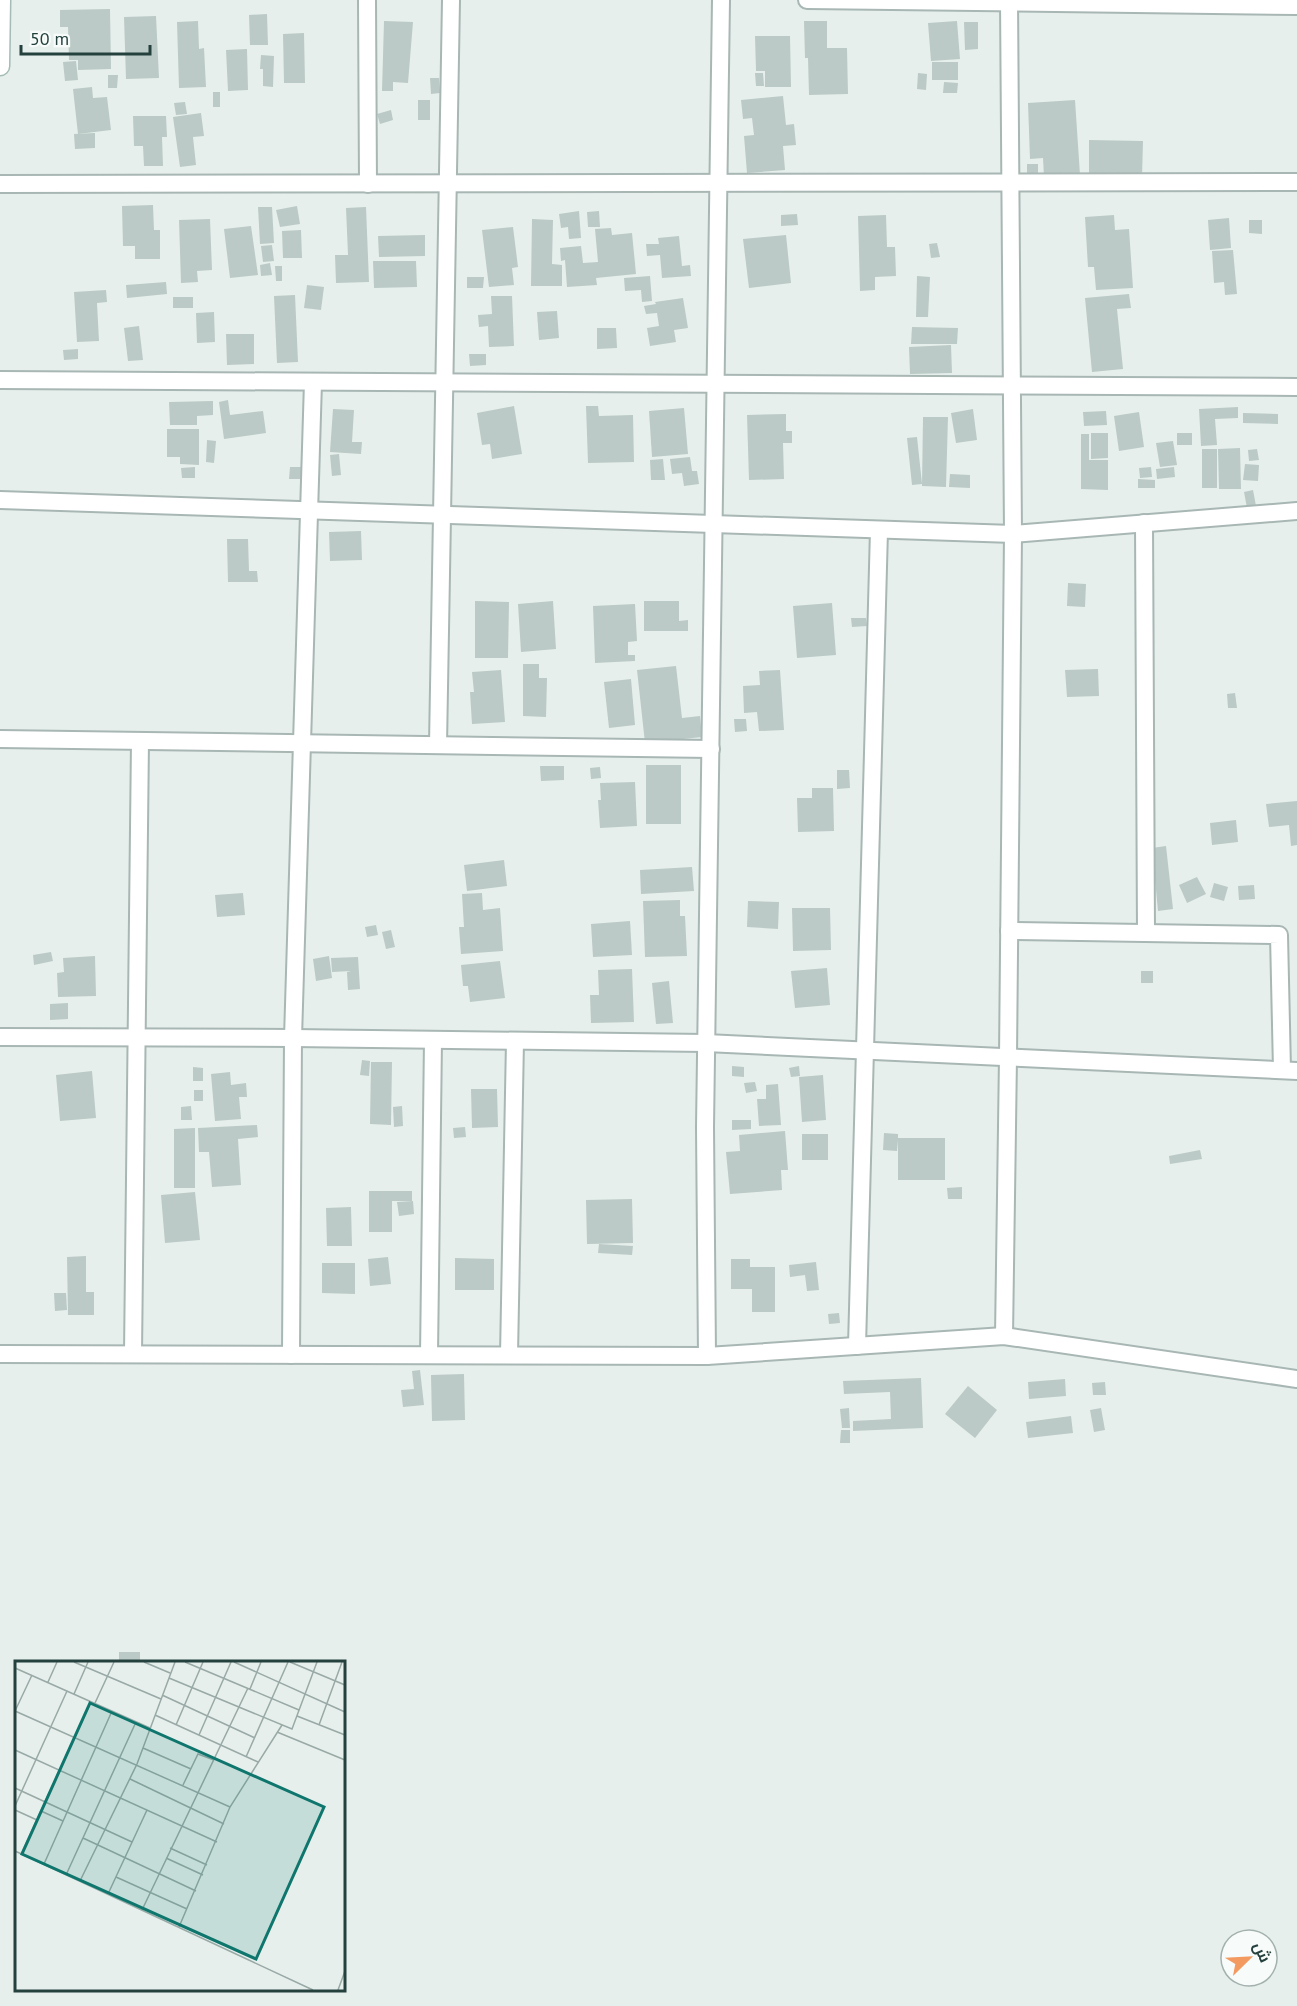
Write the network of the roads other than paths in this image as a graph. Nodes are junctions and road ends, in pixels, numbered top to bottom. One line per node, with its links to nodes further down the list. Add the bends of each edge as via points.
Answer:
1 (1, 0): 8 (main road)
2 (367, 0): 13 (street)
3 (451, 0): 14 (street)
4 (721, 0): 10 (street)
5 (807, 0): 6 (street)
6 (1009, 1): 7 (street); 11 (street)
7 (1297, 6)
8 (0, 66)
9 (1297, 182): 11 (street)
10 (719, 183): 11 (street); 14 (street); 18 (street)
11 (1010, 183): 19 (street)
12 (0, 184): 13 (street)
13 (368, 184): 14 (street)
14 (449, 184): 17 (street)
15 (0, 380): 16 (street)
16 (313, 382): 17 (street); 22 (street)
17 (445, 382): 18 (street); 24 (street)
18 (716, 384): 19 (street); 26 (street)
19 (1011, 386): 20 (street); 28 (street)
20 (1297, 387)
21 (0, 500): 22 (street)
22 (309, 510): 24 (street); 31 (street)
23 (1297, 511): 25 (street)
24 (443, 515): 26 (street); 32 (street)
25 (1144, 523): 28 (street); 35 (street)
26 (714, 524): 27 (street); 33 (street)
27 (879, 530): 28 (street); 42 (street)
28 (1013, 534): 34 (street)
29 (0, 739): 30 (street)
30 (140, 741): 31 (street); 37 (street)
31 (302, 743): 32 (street); 38 (street)
32 (438, 745): 33 (street)
33 (711, 749): 41 (street)
34 (1009, 931): 35 (street); 43 (street)
35 (1146, 933): 44 (street, via 1279,934)
36 (0, 1037): 37 (street)
37 (136, 1037): 38 (street); 48 (street)
38 (293, 1038): 39 (street); 49 (street)
39 (434, 1040): 40 (street); 50 (street)
40 (514, 1041): 41 (street); 51 (street)
41 (706, 1043): 42 (street); 52 (street)
42 (864, 1050): 43 (street); 46 (street)
43 (1008, 1057): 44 (street); 45 (street)
44 (1290, 1070)
45 (1004, 1336): 46 (street); 53 (street)
46 (857, 1346): 52 (street)
47 (0, 1354): 48 (street)
48 (133, 1354): 49 (street)
49 (291, 1355): 50 (street)
50 (429, 1355): 51 (street)
51 (509, 1356): 52 (street)
52 (707, 1356)
53 (1297, 1379)

